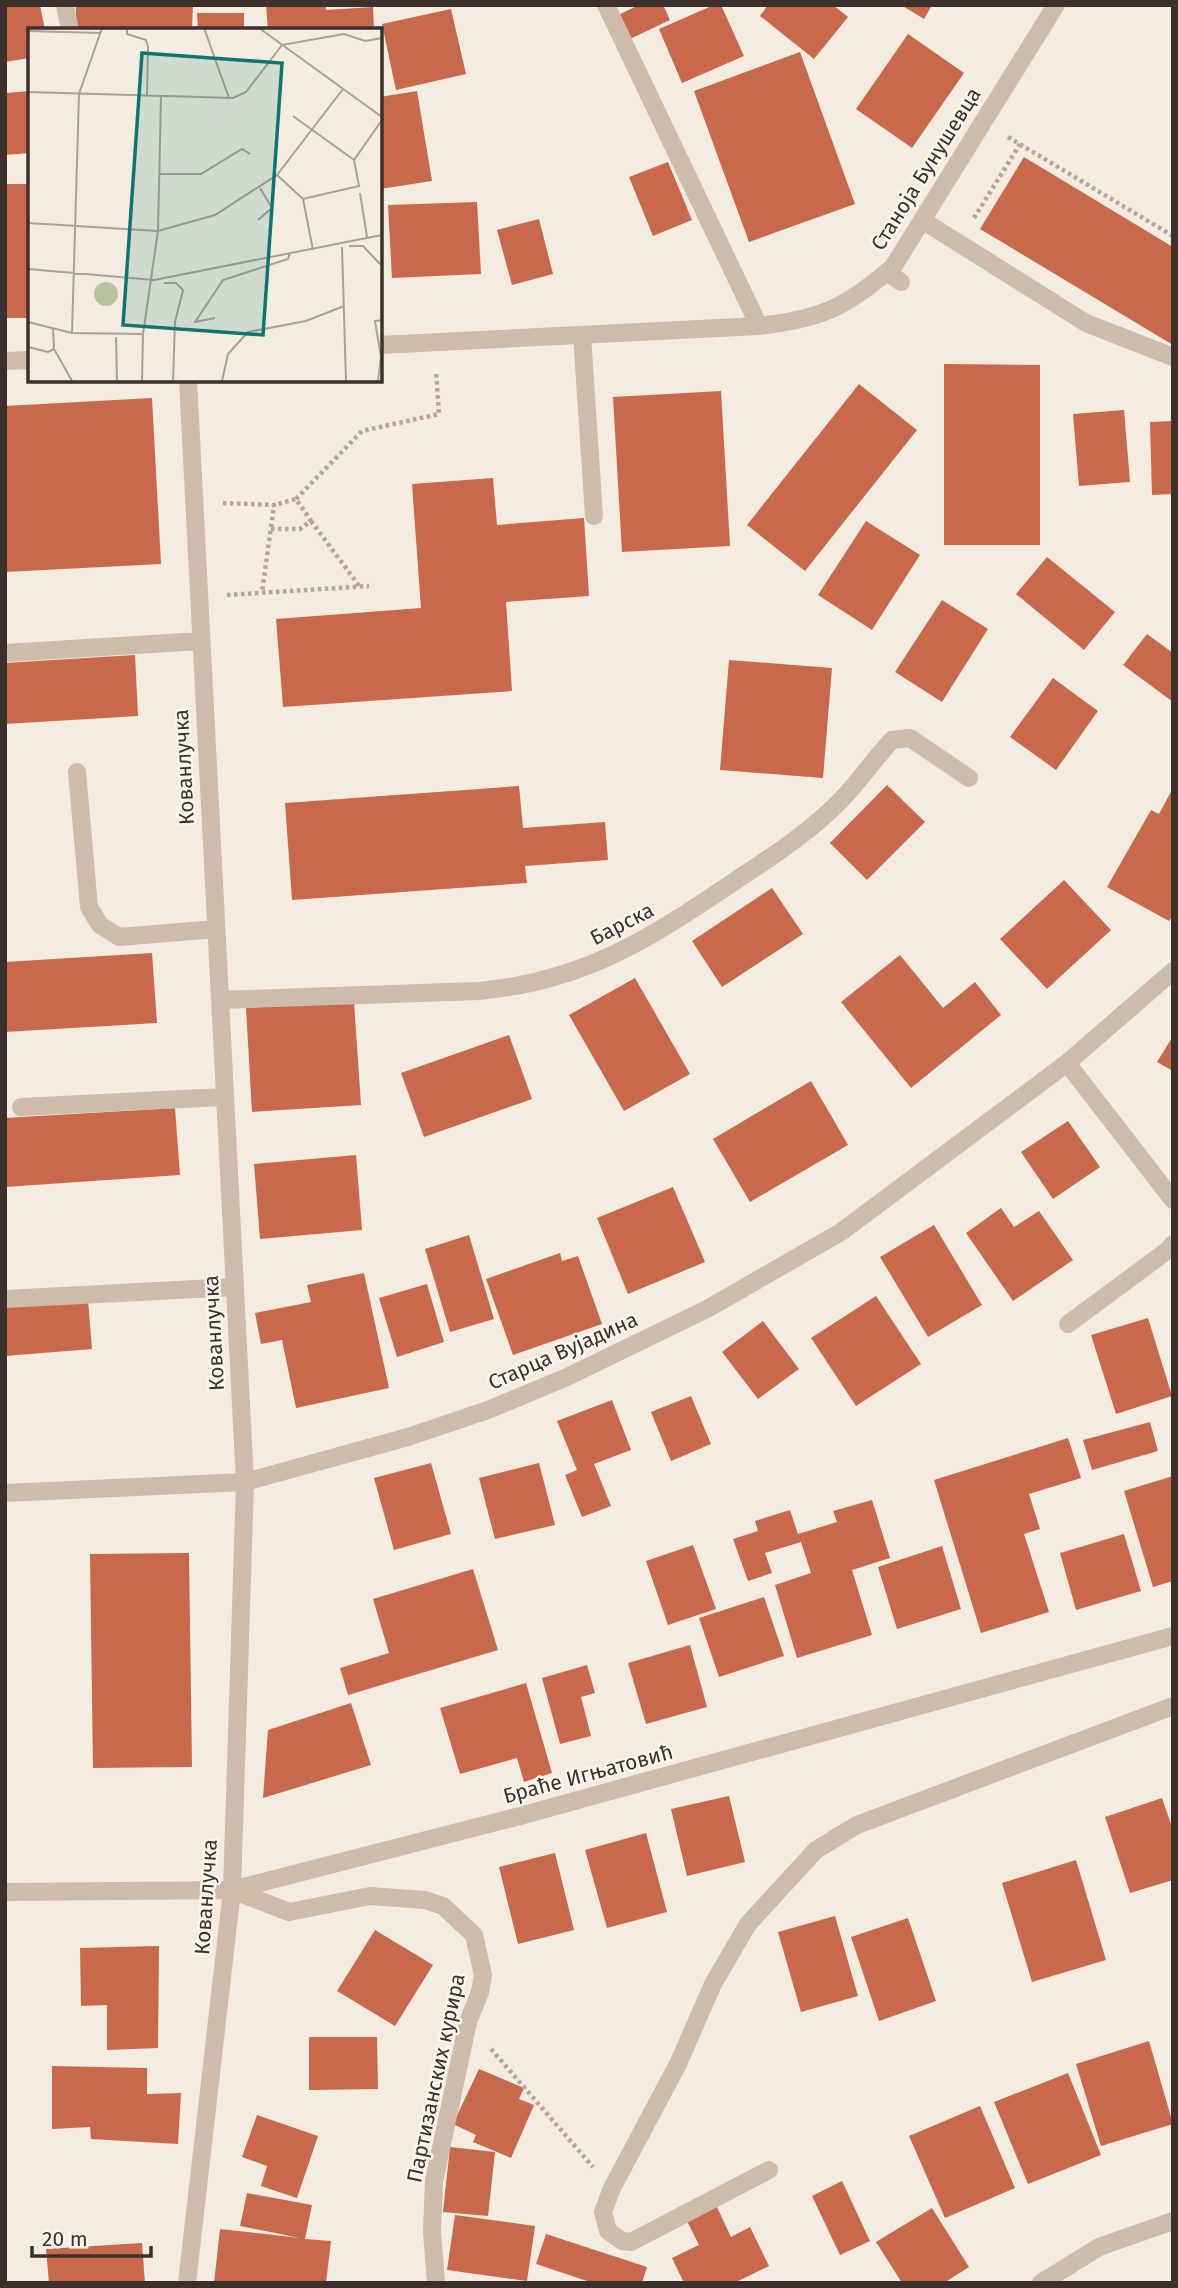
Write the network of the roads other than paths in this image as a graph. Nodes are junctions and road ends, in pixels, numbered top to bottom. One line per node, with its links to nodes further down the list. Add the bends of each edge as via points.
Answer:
1 (65, 5): 4 (street)
2 (606, 5): 6 (street)
3 (1056, 5): 5 (street, Станоја Бунушевца)
4 (70, 28)
5 (922, 220): 6 (street, Станоја Бунушевца, via 894,277 829,312); 9 (street, via 1086,323)
6 (759, 326): 7 (street, Станоја Бунушевца)
7 (582, 335): 8 (street, Станоја Бунушевца); 13 (street)
8 (382, 345)
9 (1173, 357)
10 (28, 360): 11 (street)
11 (5, 361)
12 (188, 382): 14 (street, Кованлучка)
13 (594, 516)
14 (201, 641): 15 (street); 18 (street, Кованлучка)
15 (5, 653)
16 (77, 772): 18 (street, via 89,907 100,925 119,937)
17 (969, 778): 20 (street, Барска, via 910,738 892,740 840,802 769,859 671,924 610,958 564,976 479,991)
18 (216, 929): 20 (street, Кованлучка)
19 (1173, 971): 21 (street, Старца Вујадина)
20 (220, 1000): 22 (street, Кованлучка)
21 (1067, 1063): 24 (street); 29 (street, Старца Вујадина, via 841,1232 707,1309 488,1410)
22 (225, 1097): 23 (street); 26 (street, Кованлучка)
23 (20, 1107)
24 (1173, 1200)
25 (1173, 1244): 28 (street)
26 (234, 1287): 27 (street); 29 (street, Кованлучка)
27 (5, 1299)
28 (1068, 1324)
29 (245, 1482): 30 (street, Старца Вујадина); 33 (street, Кованлучка)
30 (5, 1493)
31 (1173, 1636): 33 (street, Браће Игњатовић)
32 (1173, 1706): 35 (street, via 857,1825 816,1850 748,1924 611,2188 604,2222 614,2237 631,2242)
33 (232, 1890): 34 (street, Браће Игњатовић); 37 (street, Кованлучка); 38 (street, Партизанских курира, via 289,1912 370,1896 404,1897 443,1906 474,1935 483,1975 468,2022 434,2181)
34 (5, 1892)
35 (769, 2171)
36 (1173, 2221): 39 (street, via 1099,2247)
37 (187, 2283)
38 (436, 2283)
39 (1041, 2283)

